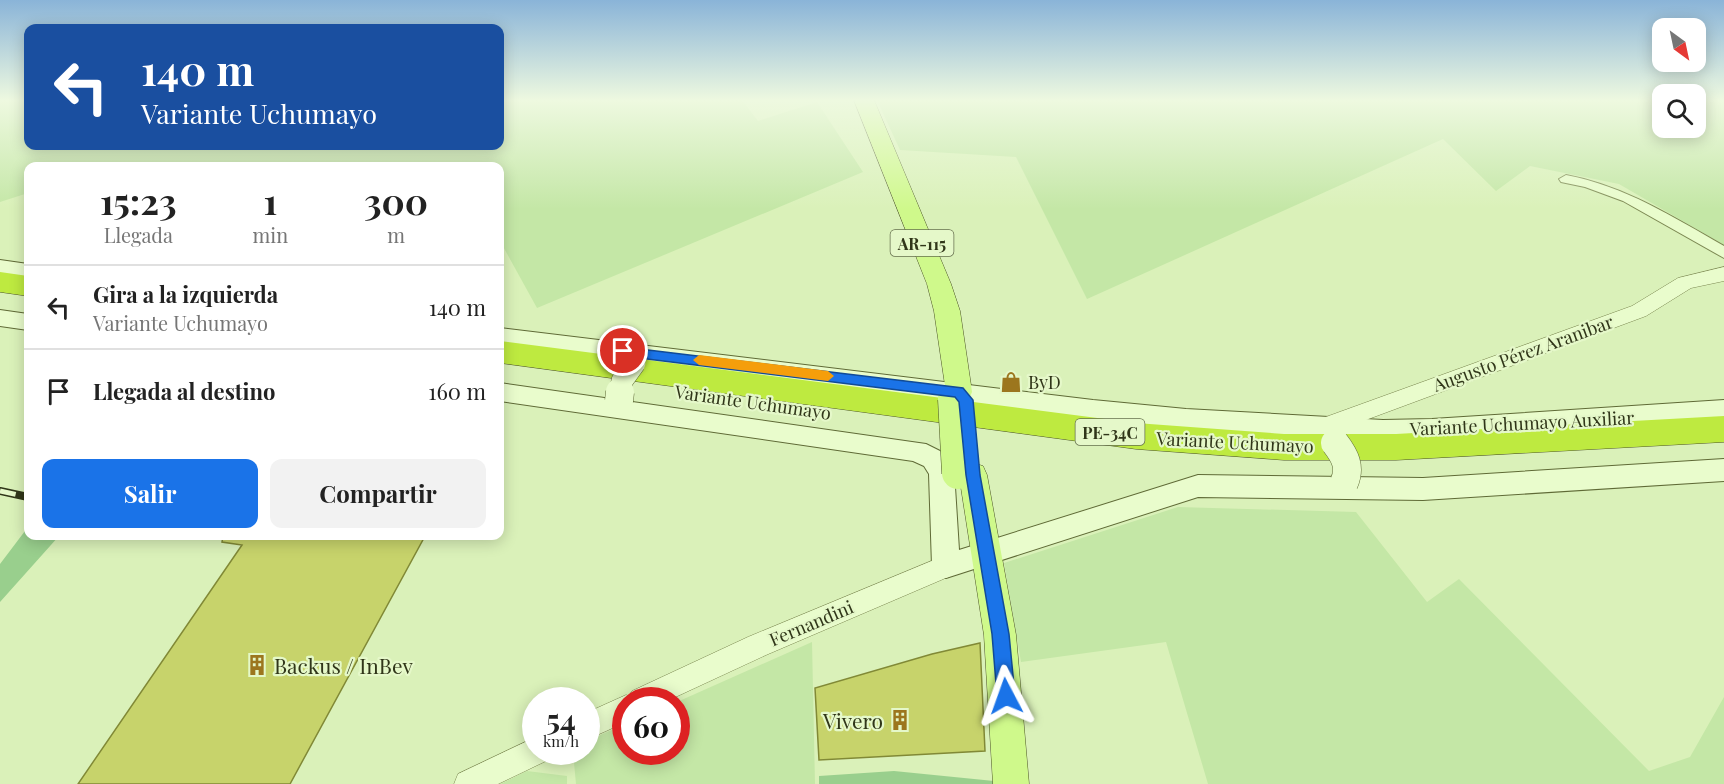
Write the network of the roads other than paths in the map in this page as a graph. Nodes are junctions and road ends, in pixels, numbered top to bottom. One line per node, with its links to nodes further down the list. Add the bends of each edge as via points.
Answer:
1 (879, 137): 18 (main road, AR-115, via 939,284 953,343)
2 (1566, 179): 3 (street, via 1618,193)
3 (1724, 253)
4 (0, 267): 5 (main road)
5 (24, 270)
6 (1724, 274): 22 (street, Augusto Pérez Aranibar, via 1685,284 1639,311)
7 (0, 282): 8 (highway)
8 (24, 285)
9 (0, 298): 10 (highway)
10 (24, 301)
11 (0, 318): 12 (main road)
12 (24, 321)
13 (504, 337): 15 (main road, Variante Uchumayo)
14 (504, 353): 21 (highway, Variante Uchumayo / PE-34C, via 1136,436 1284,447 1396,447)
15 (643, 359): 18 (main road, Variante Uchumayo); 19 (main road, bridge, via 622,381)
16 (504, 368): 23 (highway, Variante Uchumayo / PE-34C, via 996,435 1176,455 1392,463)
17 (504, 392): 19 (main road, Variante Uchumayo)
18 (959, 397): 22 (main road, Variante Uchumayo); 26 (main road, via 966,474)
19 (623, 406): 26 (main road, Variante Uchumayo, via 926,454 941,471)
20 (1724, 410): 22 (main road, Variante Uchumayo Auxiliar)
21 (1724, 429)
22 (1328, 435): 25 (main road, bridge, via 1348,464 1348,474)
23 (1724, 447)
24 (1724, 470): 25 (main road, via 1423,489)
25 (1341, 486): 26 (main road, via 1197,486)
26 (967, 560): 27 (street, Fernandini, via 757,646); 30 (main road, via 994,593 1005,674)
27 (669, 687)
28 (522, 758): 29 (street)
29 (468, 784)
30 (1011, 784)

